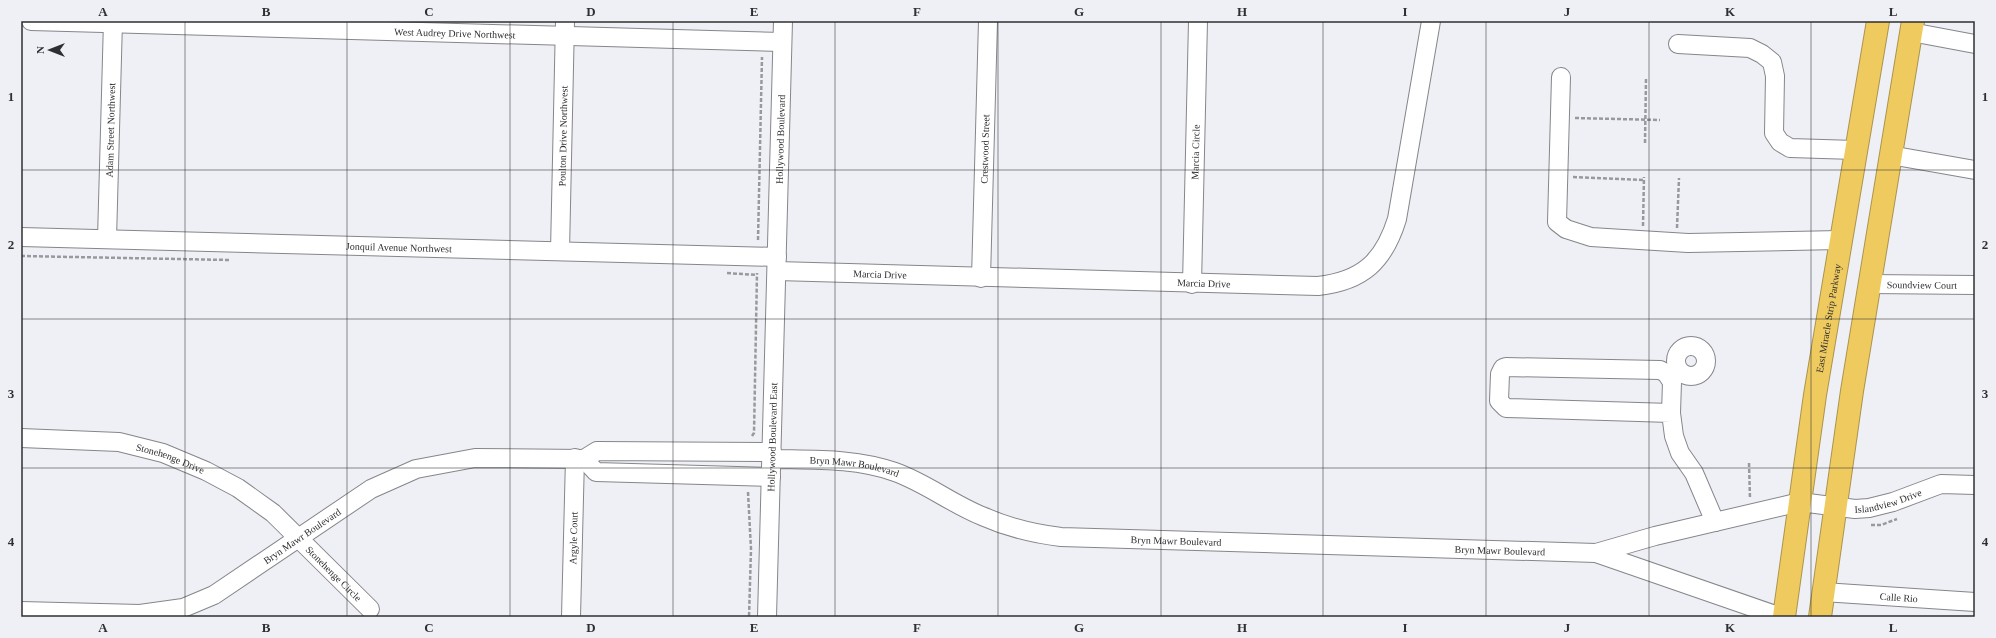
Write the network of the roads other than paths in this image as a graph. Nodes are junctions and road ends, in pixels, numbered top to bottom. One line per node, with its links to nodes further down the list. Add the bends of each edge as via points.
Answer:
1 (32, 21): 7 (street, West Audrey Drive Northwest)
2 (783, 21): 10 (street, Hollywood Boulevard)
3 (988, 21): 22 (street, Crestwood Street)
4 (1198, 21): 23 (street, Marcia Circle)
5 (1431, 21): 23 (street, Marcia Drive, via 1397,219 1384,249 1375,262 1362,273 1338,284)
6 (1878, 21): 14 (highway, East Miracle Strip Parkway)
7 (113, 22): 9 (street, West Audrey Drive Northwest); 18 (street, Adam Street Northwest)
8 (1912, 27): 12 (street); 15 (highway)
9 (565, 28): 10 (street, West Audrey Drive Northwest); 20 (street, Poulton Drive Northwest)
10 (782, 42): 21 (street, Hollywood Boulevard)
11 (1678, 44): 14 (street, via 1750,48 1762,54 1772,62 1775,76 1774,133 1780,142 1790,148)
12 (1975, 44)
13 (1561, 77): 19 (street, via 1557,222 1566,230 1591,237 1677,243)
14 (1855, 150): 15 (highway); 19 (highway, East Miracle Strip Parkway)
15 (1890, 155): 16 (street); 24 (highway)
16 (1975, 170)
17 (21, 237): 18 (street, Jonquil Avenue Northwest)
18 (107, 239): 20 (street, Jonquil Avenue Northwest)
19 (1840, 240): 32 (highway, East Miracle Strip Parkway)
20 (560, 251): 21 (street, Jonquil Avenue Northwest, via 758,256)
21 (777, 264): 22 (street, Marcia Drive); 28 (street, Hollywood Boulevard East)
22 (981, 278): 23 (street, Marcia Drive)
23 (1192, 284)
24 (1869, 284): 25 (street, Soundview Court); 33 (highway)
25 (1975, 285)
26 (1671, 413): 26 (street, via 1672,382 1675,374 1660,370 1506,367 1500,374 1499,401 1506,408); 34 (street, via 1674,436 1680,453 1694,474)
27 (21, 438): 35 (street, Stonehenge Drive, via 119,442 163,453 206,471 255,500 273,513)
28 (772, 455): 29 (street, Bryn Mawr Boulevard, via 749,451 597,451); 30 (street, Hollywood Boulevard East); 36 (street, Bryn Mawr Boulevard, via 841,460 883,469 917,482 981,516 1022,530 1061,537)
29 (579, 458): 30 (street, via 596,472); 35 (street, Bryn Mawr Boulevard, via 475,458 416,469 371,489); 41 (street, Argyle Court)
30 (772, 477): 42 (street, Hollywood Boulevard East)
31 (1975, 485): 33 (street, Islandview Drive, via 1941,484 1869,508)
32 (1800, 502): 33 (street, Islandview Drive); 34 (street, Bryn Mawr Boulevard); 44 (highway, East Miracle Strip Parkway)
33 (1836, 506): 37 (highway)
34 (1715, 522): 36 (street, Bryn Mawr Boulevard)
35 (297, 539): 39 (street, Stonehenge Circle); 40 (street, Bryn Mawr Boulevard, via 214,595 183,608 140,614)
36 (1596, 552): 43 (street, Bryn Mawr Boulevard)
37 (1823, 592): 38 (street, Calle Rio); 45 (highway)
38 (1975, 602)
39 (370, 608)
40 (21, 611)
41 (571, 617)
42 (767, 617)
43 (1781, 617)
44 (1784, 617)
45 (1820, 617)

